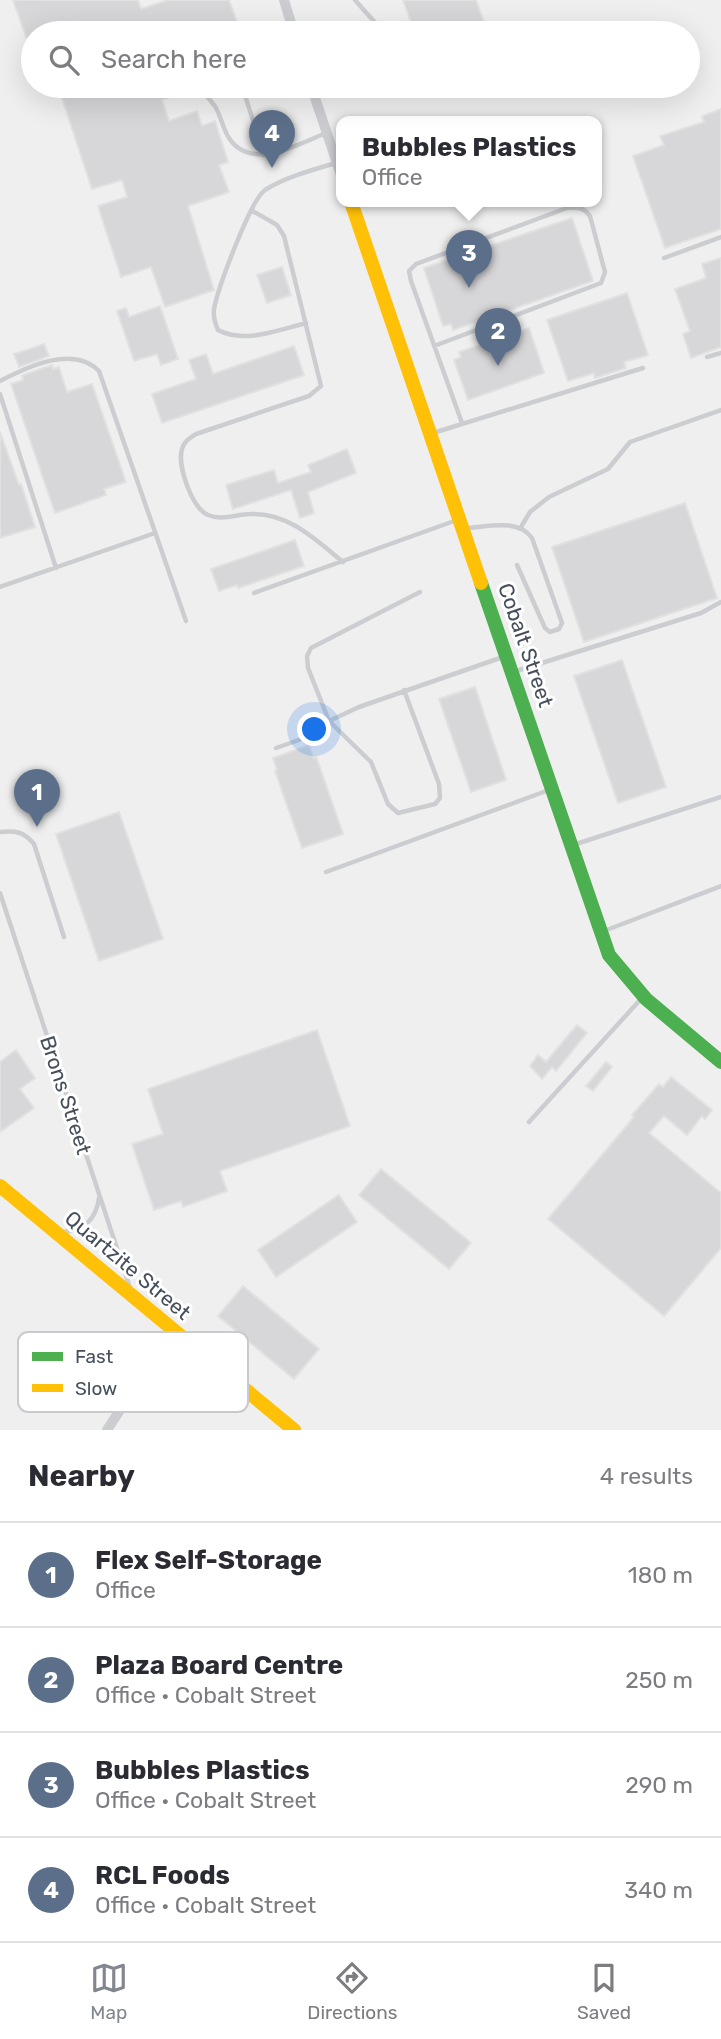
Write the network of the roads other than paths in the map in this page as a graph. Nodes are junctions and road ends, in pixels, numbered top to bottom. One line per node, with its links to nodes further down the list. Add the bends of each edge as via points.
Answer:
1 (284, 0): 3 (street)
2 (355, 0): 4 (lane)
3 (290, 21)
4 (374, 21)
5 (209, 98): 9 (lane, via 231,141 245,151)
6 (246, 98): 9 (lane)
7 (315, 98): 8 (street)
8 (327, 132): 9 (lane); 10 (street)
9 (264, 155)
10 (336, 160)
11 (336, 163): 13 (lane, via 263,192)
12 (353, 207): 25 (street, Cobalt Street)
13 (251, 210): 16 (lane, via 277,225 284,236); 16 (lane, via 216,300 218,330 245,335)
14 (721, 237): 15 (lane)
15 (664, 258)
16 (306, 323): 29 (lane, via 322,383 317,391 196,434 182,449 181,461 192,500 208,515 266,514 299,527)
17 (434, 346): 17 (lane, via 409,274 412,266 567,208 585,210 605,272 601,283); 24 (lane)
18 (721, 353): 19 (lane)
19 (707, 357)
20 (643, 368): 24 (lane)
21 (0, 381): 28 (lane, via 65,358 90,362 99,371)
22 (0, 394): 31 (lane)
23 (721, 410): 27 (lane, via 630,442 608,469 549,497 530,512)
24 (462, 423): 25 (lane)
25 (432, 433): 26 (street, Cobalt Street)
26 (463, 524): 27 (lane); 29 (lane); 37 (street, Cobalt Street)
27 (521, 527): 30 (lane, via 533,538 562,623 559,629 550,632 545,628)
28 (155, 533): 31 (lane); 36 (lane)
29 (343, 562): 34 (lane)
30 (517, 565)
31 (56, 568): 32 (lane)
32 (0, 586)
33 (420, 592): 40 (lane, via 311,648 308,668)
34 (254, 593)
35 (721, 602): 38 (lane, via 701,613)
36 (186, 621)
37 (507, 655): 38 (street, Cobalt Street); 39 (lane)
38 (513, 672): 42 (street, Cobalt Street)
39 (404, 691): 40 (lane); 40 (lane, via 439,784 440,798 435,804 395,812 371,762)
40 (329, 722): 41 (lane, via 316,734)
41 (276, 748)
42 (553, 788): 45 (street, Cobalt Street); 46 (lane)
43 (721, 797): 45 (lane)
44 (0, 832): 50 (lane, via 25,834 34,844)
45 (572, 845): 49 (street, Cobalt Street)
46 (326, 873)
47 (721, 886): 49 (lane)
48 (0, 893): 55 (lane, Brons Street)
49 (601, 933): 51 (street, Cobalt Street, via 618,970)
50 (64, 937)
51 (643, 997): 52 (street, Cobalt Street); 53 (lane)
52 (721, 1062)
53 (529, 1122)
54 (0, 1186): 56 (street, Quartzite Street)
55 (99, 1193): 56 (lane, via 97,1212 87,1226); 57 (lane, Brons Street)
56 (55, 1232): 57 (street, Quartzite Street)
57 (133, 1296): 58 (street, Quartzite Street)
58 (173, 1330): 59 (street, Quartzite Street)
59 (175, 1332)
60 (248, 1392): 63 (street, Quartzite Street)
61 (119, 1412): 62 (street)
62 (107, 1430)
63 (294, 1430)

